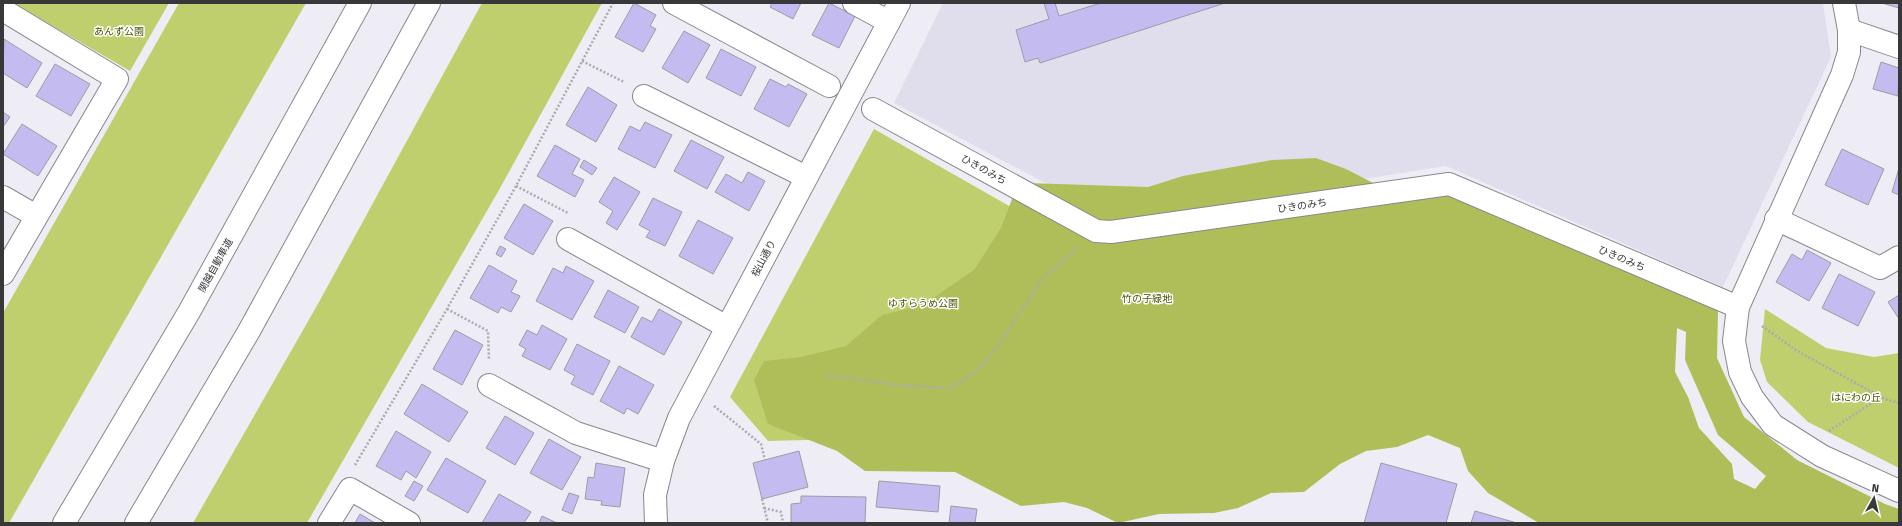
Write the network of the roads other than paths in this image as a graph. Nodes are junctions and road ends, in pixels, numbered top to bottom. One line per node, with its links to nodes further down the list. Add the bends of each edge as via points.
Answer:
1 (360, 3): 26 (main road, 関越自動車道, via 189,312)
2 (429, 3): 27 (main road, via 249,331)
3 (674, 3): 11 (main road)
4 (854, 3): 8 (main road)
5 (899, 3): 8 (main road, 桜山通り)
6 (1844, 3): 9 (main road)
7 (3, 10): 16 (main road, via 117,79)
8 (889, 22): 14 (main road, 桜山通り)
9 (1849, 30): 10 (main road); 17 (main road, via 1850,52 1842,75)
10 (1899, 47)
11 (829, 86)
12 (644, 96): 14 (main road)
13 (874, 109): 21 (main road, ひきのみち, via 1096,231 1111,232 1449,184)
14 (806, 177): 22 (main road, 桜山通り)
15 (3, 197): 16 (main road)
16 (36, 216): 20 (main road)
17 (1776, 219): 19 (main road, via 1880,268); 21 (main road)
18 (568, 239): 22 (main road)
19 (1899, 257)
20 (3, 274)
21 (1738, 307): 25 (main road, via 1734,341 1740,372 1752,397 1773,425 1822,456)
22 (727, 327): 24 (main road, 桜山通り, via 679,418)
23 (489, 385): 24 (main road, via 576,433)
24 (663, 461): 30 (main road, 桜山通り, via 655,495)
25 (1899, 491)
26 (64, 523)
27 (136, 523)
28 (329, 523): 29 (main road, via 350,488)
29 (409, 523)
30 (656, 523)

